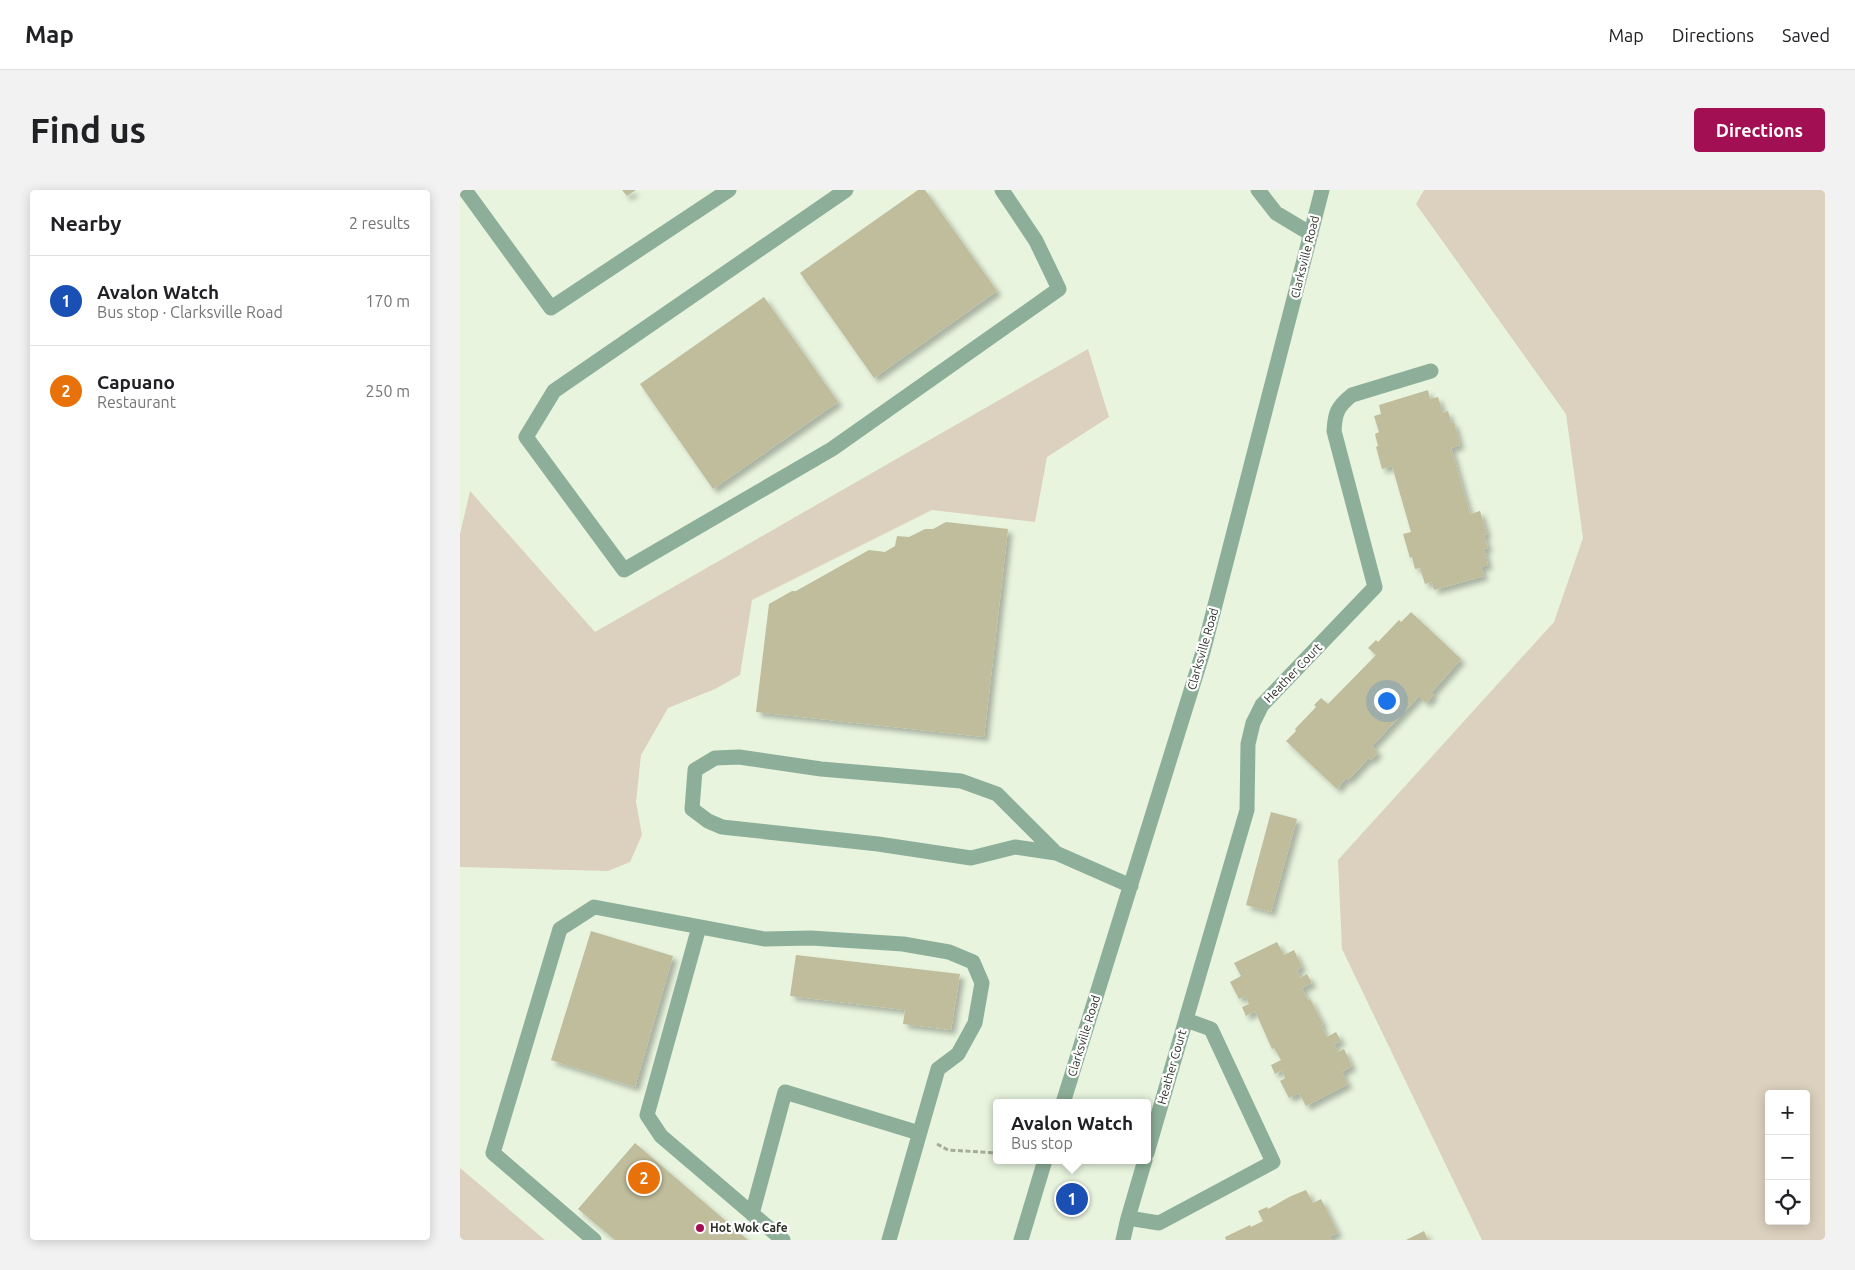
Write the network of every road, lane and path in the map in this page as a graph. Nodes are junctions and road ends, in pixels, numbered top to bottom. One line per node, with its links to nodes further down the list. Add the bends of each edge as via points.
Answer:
1 (465, 190): 2 (street, via 551,308)
2 (730, 190)
3 (846, 190): 4 (street, via 554,391 526,437 624,570 832,449 1059,289 1036,241)
4 (1002, 190)
5 (1258, 190): 7 (street, via 1276,213)
6 (1322, 190): 7 (street, Clarksville Road)
7 (1311, 234): 10 (street, Clarksville Road, via 1203,652)
8 (1431, 371): 12 (street, Heather Court, via 1352,395 1341,404 1334,417 1334,431 1375,587 1262,705 1253,723 1248,744 1247,810)
9 (1056, 853): 9 (street, via 997,794 961,781 821,769 739,757 715,758 695,770 692,809 722,827 971,858 1015,847); 10 (street)
10 (1131, 886): 13 (street, Clarksville Road)
11 (699, 927): 14 (street, via 764,939 811,938 903,944 949,952 973,962 982,983 975,1023 958,1054 938,1069); 19 (street, via 648,1115 661,1136); 21 (street, via 594,907 560,929 493,1153)
12 (1186, 1020): 15 (street, Heather Court); 20 (street, via 1211,1029 1273,1162 1159,1223)
13 (1064, 1099)
14 (920, 1133): 16 (path, via 948,1150); 19 (street, via 785,1092); 23 (street)
15 (1151, 1134)
16 (993, 1153)
17 (1044, 1164): 24 (street)
18 (1144, 1164): 20 (street)
19 (752, 1214): 22 (street)
20 (1128, 1218): 25 (street)
21 (594, 1240)
22 (783, 1240)
23 (889, 1240)
24 (1020, 1240)
25 (1123, 1240)

